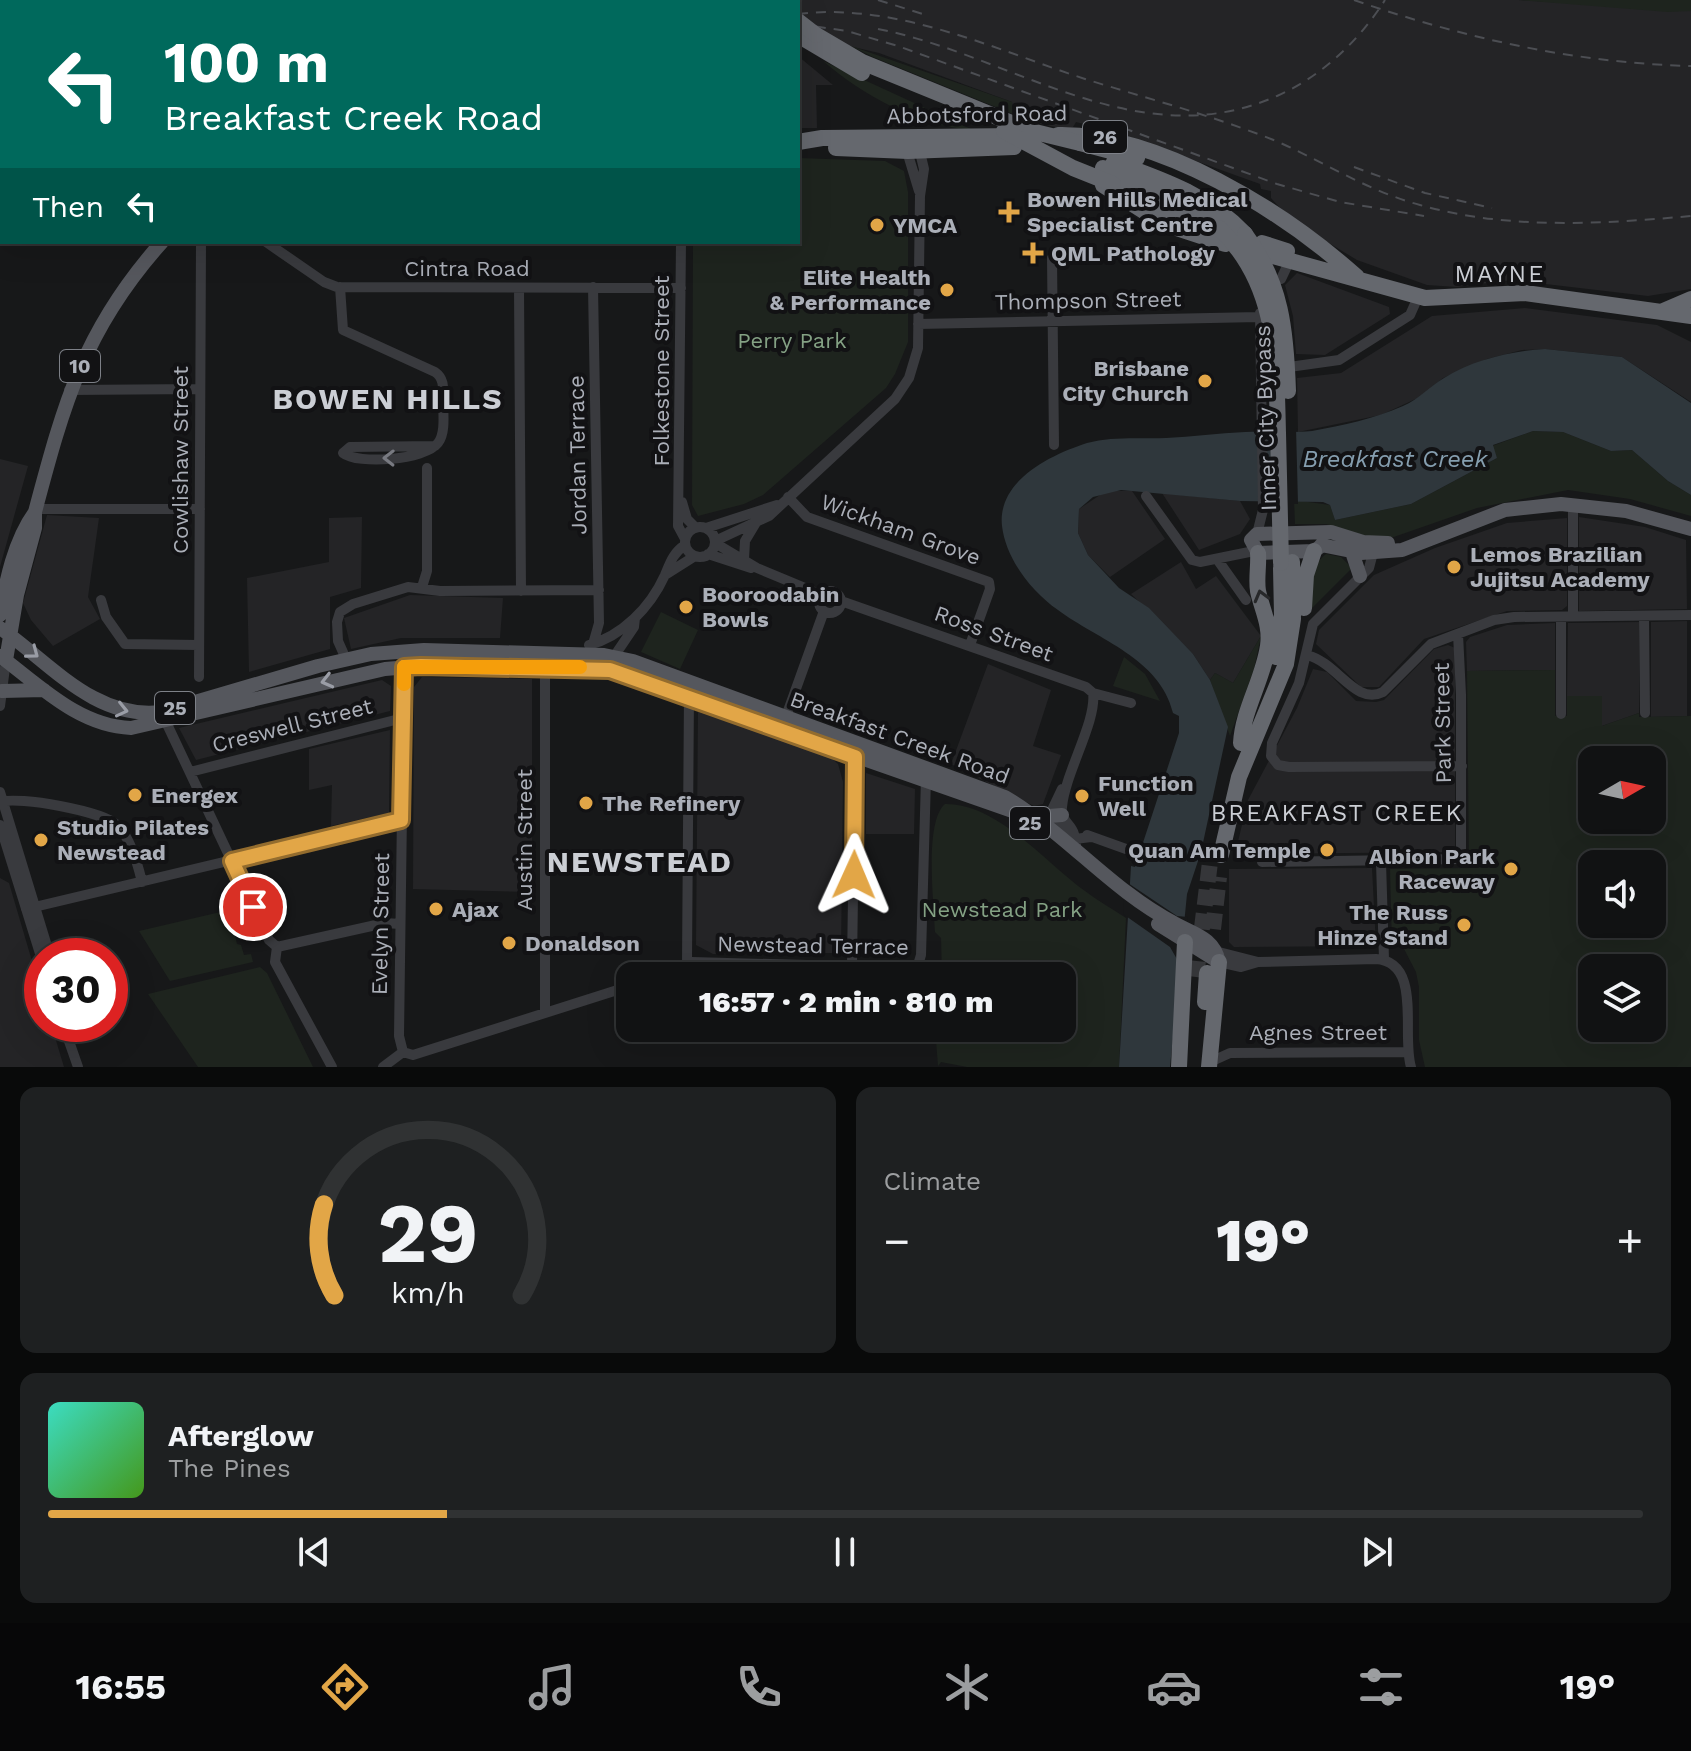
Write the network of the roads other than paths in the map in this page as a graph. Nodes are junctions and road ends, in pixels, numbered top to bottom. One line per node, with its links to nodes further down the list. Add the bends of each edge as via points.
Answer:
1 (800, 23): 5 (highway, bridge, via 862,62)
2 (800, 36): 7 (highway, Inner City Bypass, bridge, via 842,64)
3 (800, 142): 4 (highway, Abbotsford Road / 26, via 821,147)
4 (910, 144): 6 (highway, Abbotsford Road / 26); 14 (highway, Abbotsford Road / 26, via 1105,137 1237,189); 28 (street, via 924,172)
5 (1072, 144): 8 (highway, via 1135,158 1215,188); 57 (highway, Inner City Bypass, bridge, via 1182,187 1222,212 1245,234 1274,283 1285,321)
6 (1014, 147)
7 (1106, 179): 9 (highway, Inner City Bypass, via 1173,197); 9 (highway, 26, via 1164,224)
8 (1280, 230): 14 (highway, via 1306,249); 15 (highway)
9 (1218, 234): 57 (highway, Inner City Bypass, bridge, via 1255,274 1272,328)
10 (160, 244): 31 (main road, 10, via 111,306)
11 (201, 244): 30 (street, Cowlishaw Street)
12 (269, 244): 19 (street, Cintra Road, via 324,282)
13 (681, 244): 22 (street, Folkestone Street)
14 (1324, 252): 17 (highway, Abbotsford Road / 26)
15 (1274, 253): 17 (highway, Abbotsford Road / 26, via 1310,259 1318,270 1333,276); 18 (street)
16 (1052, 258): 27 (street)
17 (1357, 277): 23 (highway, Abbotsford Road / 26)
18 (1281, 279)
19 (340, 287): 21 (street, Cintra Road); 33 (street, via 343,330 441,377 442,430)
20 (593, 287): 21 (street, Cintra Road); 22 (street, Cintra Road); 62 (street, Jordan Terrace)
21 (519, 288): 63 (street)
22 (681, 288): 37 (street, Folkestone Street)
23 (1418, 297): 25 (highway, Abbotsford Road / 26, via 1450,300 1525,293); 29 (street, via 1410,315 1335,362)
24 (1691, 299): 25 (highway)
25 (1663, 311): 26 (highway, Abbotsford Road / 26)
26 (1691, 316)
27 (1053, 319): 28 (street, Thompson Street); 29 (street, Thompson Street, via 1260,313); 32 (street)
28 (918, 324): 36 (street, via 915,364 901,393)
29 (1259, 369): 42 (street)
30 (200, 389): 31 (street); 40 (street, Cowlishaw Street)
31 (69, 390): 41 (main road, 10)
32 (1054, 445)
33 (435, 446): 33 (street, one-way to 33, via 407,458 352,458 343,451 353,446)
34 (427, 468): 61 (street, via 427,571)
35 (1146, 496): 55 (street, via 1192,560)
36 (788, 497): 39 (street); 79 (street, Wickham Grove, via 807,517 989,582)
37 (681, 501): 44 (street, Folkestone Street, via 687,519); 47 (street, Folkestone Street, via 678,526)
38 (1573, 504): 45 (main road, via 1626,511); 51 (main road, via 1505,510 1412,547); 71 (street)
39 (778, 505): 43 (street); 44 (street)
40 (200, 509): 41 (street); 78 (street, Cowlishaw Street)
41 (35, 510): 68 (main road, 10, via 25,525); 75 (main road, 10, via 35,528)
42 (1263, 510): 46 (street); 50 (street)
43 (757, 521): 48 (street); 56 (street, via 745,541)
44 (701, 528): 47 (street); 48 (street, Folkestone Street)
45 (1691, 529)
46 (1274, 533): 49 (main road); 50 (main road)
47 (685, 542): 54 (street); 59 (street)
48 (715, 542): 53 (street); 56 (street)
49 (1318, 543): 50 (main road); 51 (main road, via 1331,532); 52 (main road); 95 (highway, via 1306,575 1294,667 1282,697)
50 (1255, 545): 55 (street); 101 (highway, one-way to 50, via 1242,724 1269,643)
51 (1374, 548): 52 (main road); 60 (street, via 1371,565)
52 (1352, 552): 60 (main road)
53 (708, 554): 54 (street); 58 (street)
54 (695, 556): 59 (street)
55 (1217, 559): 66 (street)
56 (744, 560): 58 (street)
57 (1287, 562): 95 (highway, Inner City Bypass, via 1291,638); 101 (highway, Inner City Bypass, via 1277,655)
58 (757, 568): 64 (street)
59 (665, 575): 74 (street)
60 (1360, 576): 82 (street, via 1313,624)
61 (422, 587): 63 (street); 85 (street, via 408,587 340,612 337,633)
62 (599, 590): 63 (street); 77 (street, Jordan Terrace)
63 (521, 591)
64 (822, 595): 67 (street, via 832,591); 69 (street)
65 (101, 600): 78 (street, via 125,644)
66 (1246, 600)
67 (841, 601): 69 (street, via 834,612); 79 (street, Ross Street)
68 (1, 605)
69 (824, 611): 100 (street)
70 (1691, 615): 72 (street)
71 (1573, 616): 72 (street); 73 (street)
72 (1644, 616): 96 (street)
73 (1561, 617): 76 (street, via 1507,618); 97 (street)
74 (635, 618): 77 (street, via 612,638); 83 (street)
75 (5, 631): 84 (main road, 10); 85 (main road, Breakfast Creek Road / 25, one-way to 85, via 98,702 139,714)
76 (1458, 634): 82 (street, via 1427,647 1377,695 1358,692 1324,660); 103 (street, Park Street)
77 (593, 644): 81 (street)
78 (199, 645): 89 (street, Cowlishaw Street)
79 (970, 645): 92 (street, Ross Street)
80 (404, 651): 81 (main road, Breakfast Creek Road / 25); 85 (main road, Breakfast Creek Road / 25); 86 (street, Evelyn Street)
81 (577, 653): 83 (main road, Breakfast Creek Road / 25)
82 (1307, 655): 103 (street, via 1272,743 1271,756 1278,765)
83 (615, 656): 88 (street); 91 (main road, Breakfast Creek Road / 25)
84 (3, 658): 90 (main road, Breakfast Creek Road / 25); 93 (street)
85 (346, 659)
86 (404, 667): 87 (main road, Breakfast Creek Road / 25); 98 (street, Evelyn Street); 99 (main road, Breakfast Creek Road / 25, one-way to 99)
87 (545, 667): 88 (main road, Breakfast Creek Road / 25); 130 (street, Austin Street)
88 (606, 669): 91 (main road, Breakfast Creek Road / 25)
89 (199, 677)
90 (44, 690): 93 (main road); 99 (main road, Breakfast Creek Road / 25, via 107,725 131,728)
91 (690, 690): 100 (main road, Breakfast Creek Road / 25); 125 (street)
92 (1093, 693): 94 (street, Ross Street); 107 (street, via 1057,797)
93 (1, 698)
94 (1131, 703)
95 (1268, 708): 101 (highway, Inner City Bypass, via 1239,777 1216,854 1221,802)
96 (1645, 713)
97 (1561, 714)
98 (403, 718): 104 (street, Creswell Street); 109 (street, Evelyn Street)
99 (166, 722): 104 (street)
100 (783, 725): 102 (main road, Breakfast Creek Road / 25); 105 (main road, Breakfast Creek Road / 25)
101 (1241, 743)
102 (855, 757): 105 (main road, Breakfast Creek Road / 25); 126 (street)
103 (1462, 766): 115 (street, Park Street, via 1461,859)
104 (190, 772): 113 (street)
105 (926, 774): 108 (main road, Breakfast Creek Road / 25, via 993,792); 117 (main road, Breakfast Creek Road / 25, via 1018,815); 127 (street, Newstead Terrace)
106 (1, 798): 116 (street, via 112,821 124,833); 118 (street)
107 (1058, 816): 108 (main road); 111 (street, via 1061,828)
108 (1036, 817): 111 (main road, Breakfast Creek Road / 25)
109 (401, 820): 113 (street); 119 (street, Evelyn Street)
110 (0, 825): 118 (street)
111 (1075, 841): 112 (street, via 1091,837); 117 (main road, Breakfast Creek Road / 25)
112 (1126, 849)
113 (232, 861): 116 (street); 123 (street)
114 (1262, 862): 115 (street)
115 (1381, 862): 124 (street)
116 (142, 882): 118 (street)
117 (1117, 890): 120 (main road, Breakfast Creek Road / 25)
118 (30, 908): 121 (street); 122 (street)
119 (400, 924): 123 (street); 134 (street, Evelyn Street)
120 (1187, 936): 128 (main road, Breakfast Creek Road); 141 (highway)
121 (37, 938)
122 (42, 938)
123 (277, 947): 138 (street, via 275,962)
124 (1384, 959): 128 (street); 135 (street, via 1405,977)
125 (687, 962)
126 (852, 962)
127 (920, 962)
128 (1209, 966): 131 (highway); 137 (highway); 142 (highway)
129 (616, 990): 130 (street)
130 (545, 1013): 134 (street, via 413,1055)
131 (1212, 1041): 136 (street, Agnes Street); 137 (highway)
132 (70, 1042): 139 (street)
133 (74, 1042): 139 (street)
134 (403, 1052): 140 (street)
135 (1407, 1052): 136 (street, Agnes Street); 143 (street)
136 (1230, 1053): 137 (street, Agnes Street)
137 (1206, 1065)
138 (331, 1066)
139 (80, 1067)
140 (383, 1067)
141 (1179, 1067)
142 (1188, 1067)
143 (1411, 1067)

